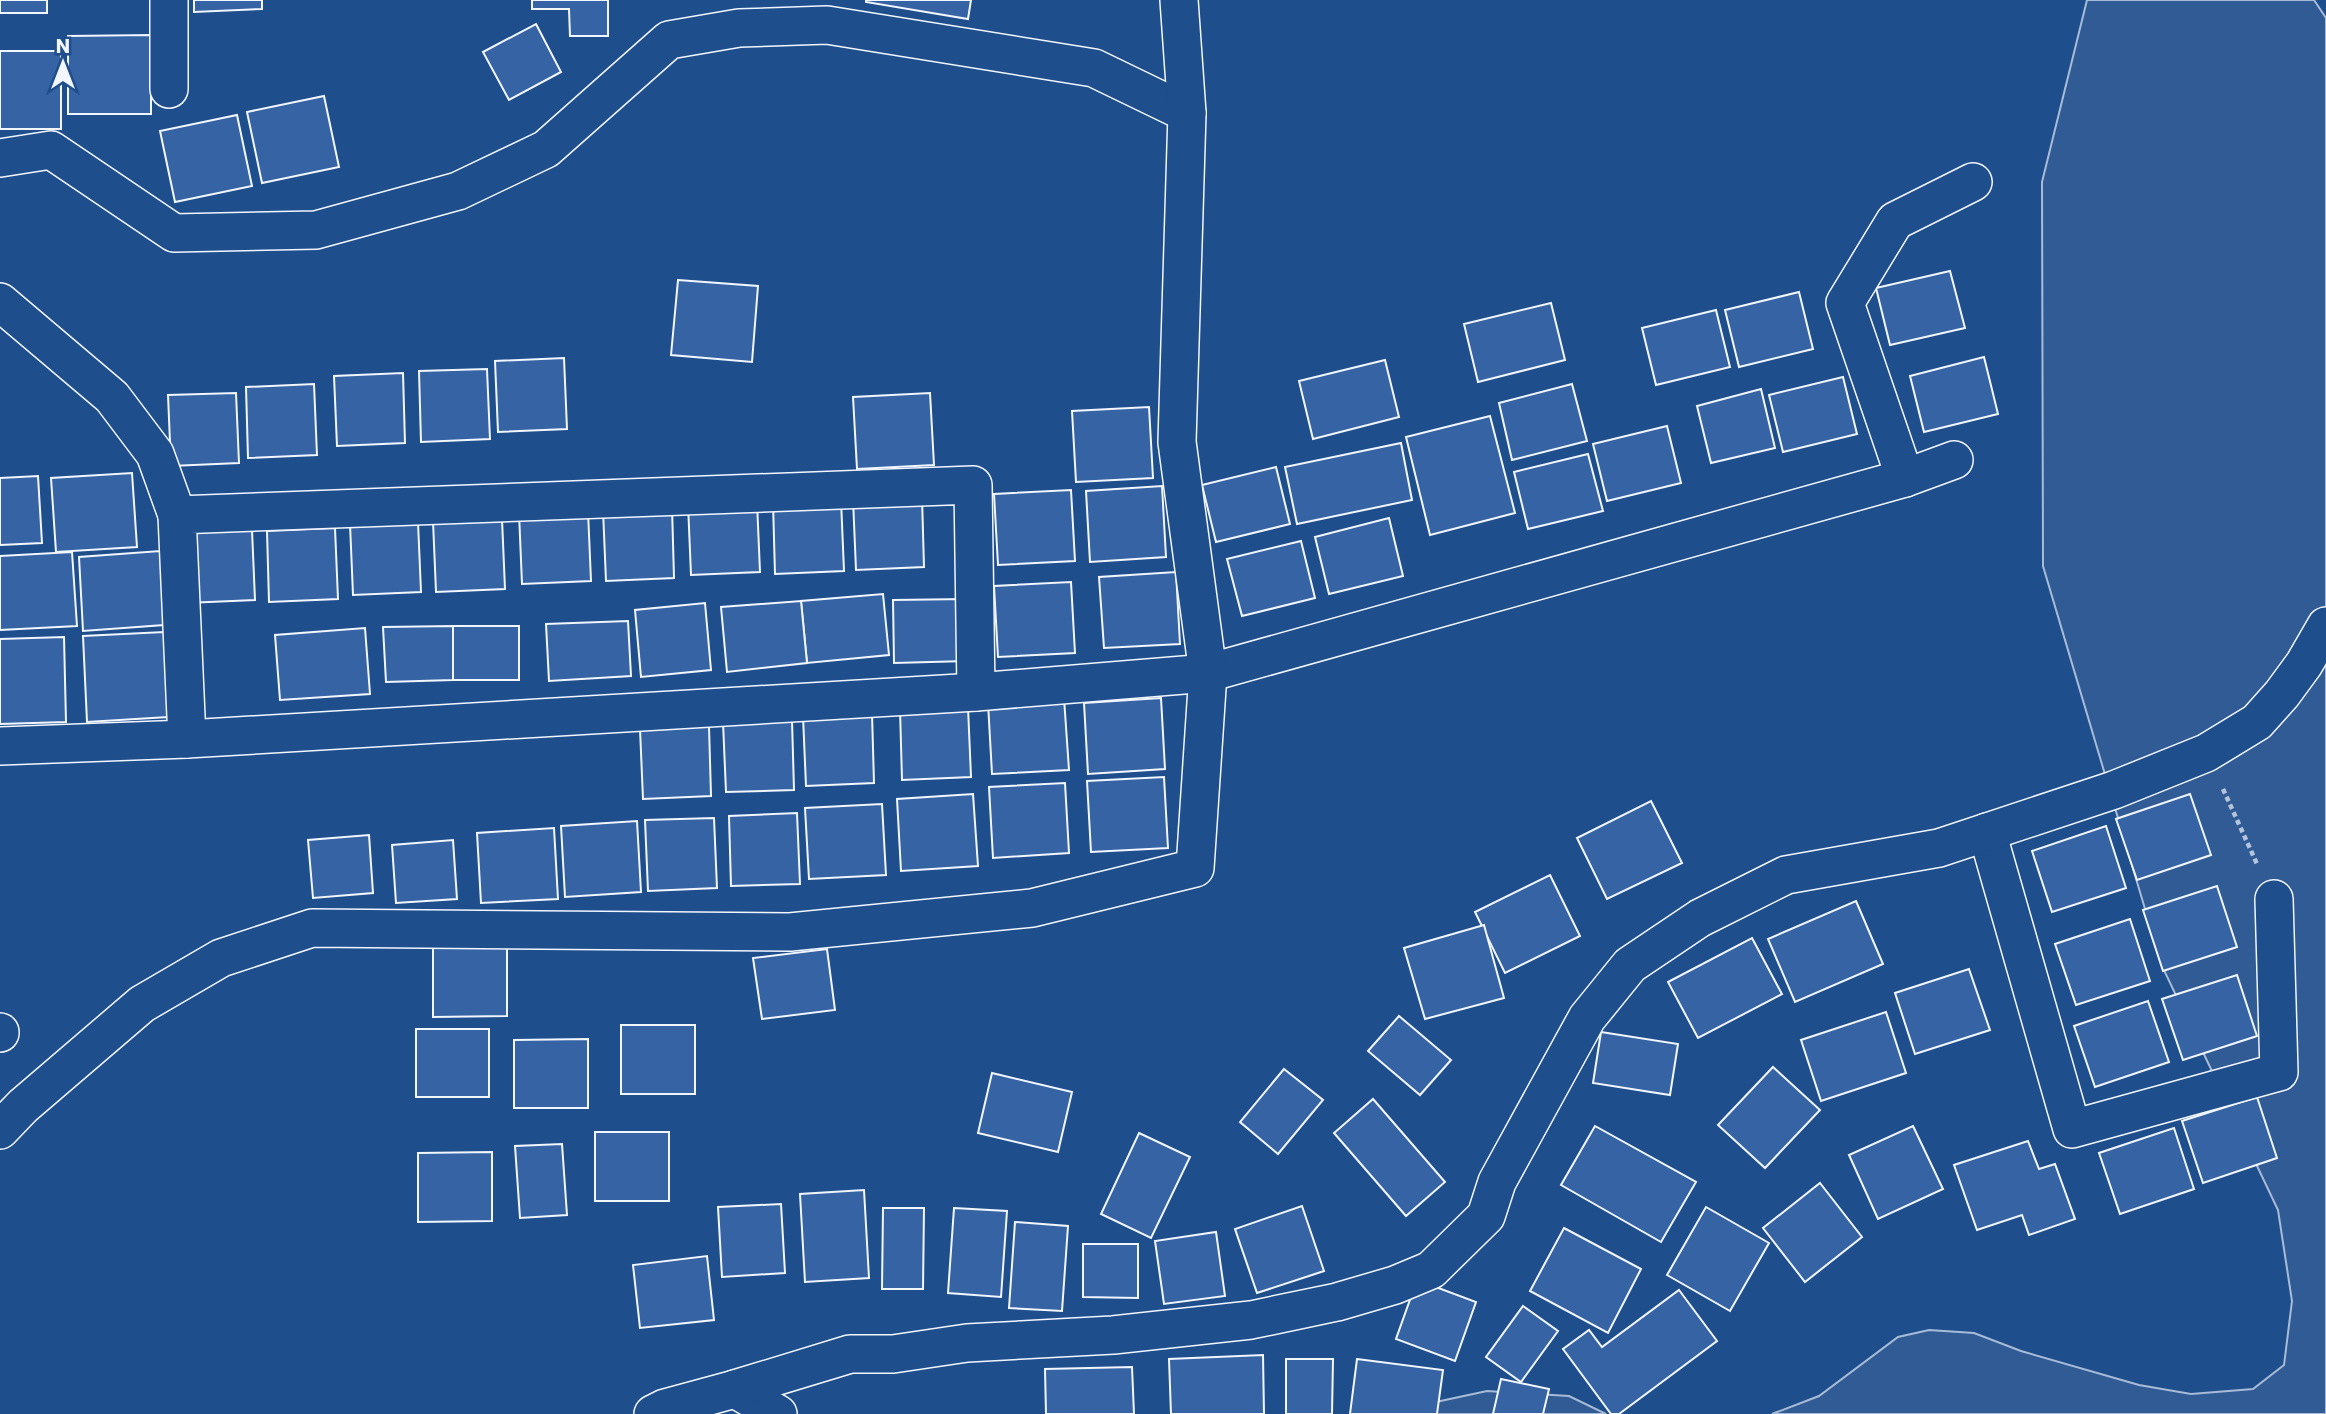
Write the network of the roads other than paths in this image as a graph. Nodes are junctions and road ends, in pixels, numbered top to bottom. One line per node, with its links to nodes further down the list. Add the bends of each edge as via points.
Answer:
1 (169, 0): 3 (street)
2 (1179, 0): 4 (street)
3 (169, 89)
4 (1187, 113): 5 (street, via 1094,68 827,24 739,28 669,40 545,149 458,191 316,230 174,233 51,150); 12 (street, via 1177,442)
5 (0, 158)
6 (1973, 181): 9 (street, via 1895,221 1845,303)
7 (0, 302): 10 (street, via 112,397 155,454)
8 (1954, 460): 9 (street)
9 (1905, 478): 12 (street)
10 (177, 515): 13 (street, via 973,485); 14 (street)
11 (2326, 626): 16 (street, via 2304,664 2257,722 2206,753 2114,790)
12 (1208, 673): 13 (street); 18 (street, via 1195,869 1032,908 790,932 312,928 222,958 142,1004)
13 (976, 692): 14 (street)
14 (187, 739): 15 (street)
15 (0, 746)
16 (1987, 832): 17 (street, via 2072,1129 2279,1072); 19 (street, via 1939,848 1786,875 1700,919 1630,965 1587,1018 1497,1182 1486,1216 1431,1269 1395,1285 1251,1320 1113,1335 967,1343 893,1354 850,1354)
17 (2274, 899)
18 (0, 1130)
19 (735, 1390): 20 (street); 21 (street)
20 (653, 1414)
21 (778, 1414)

